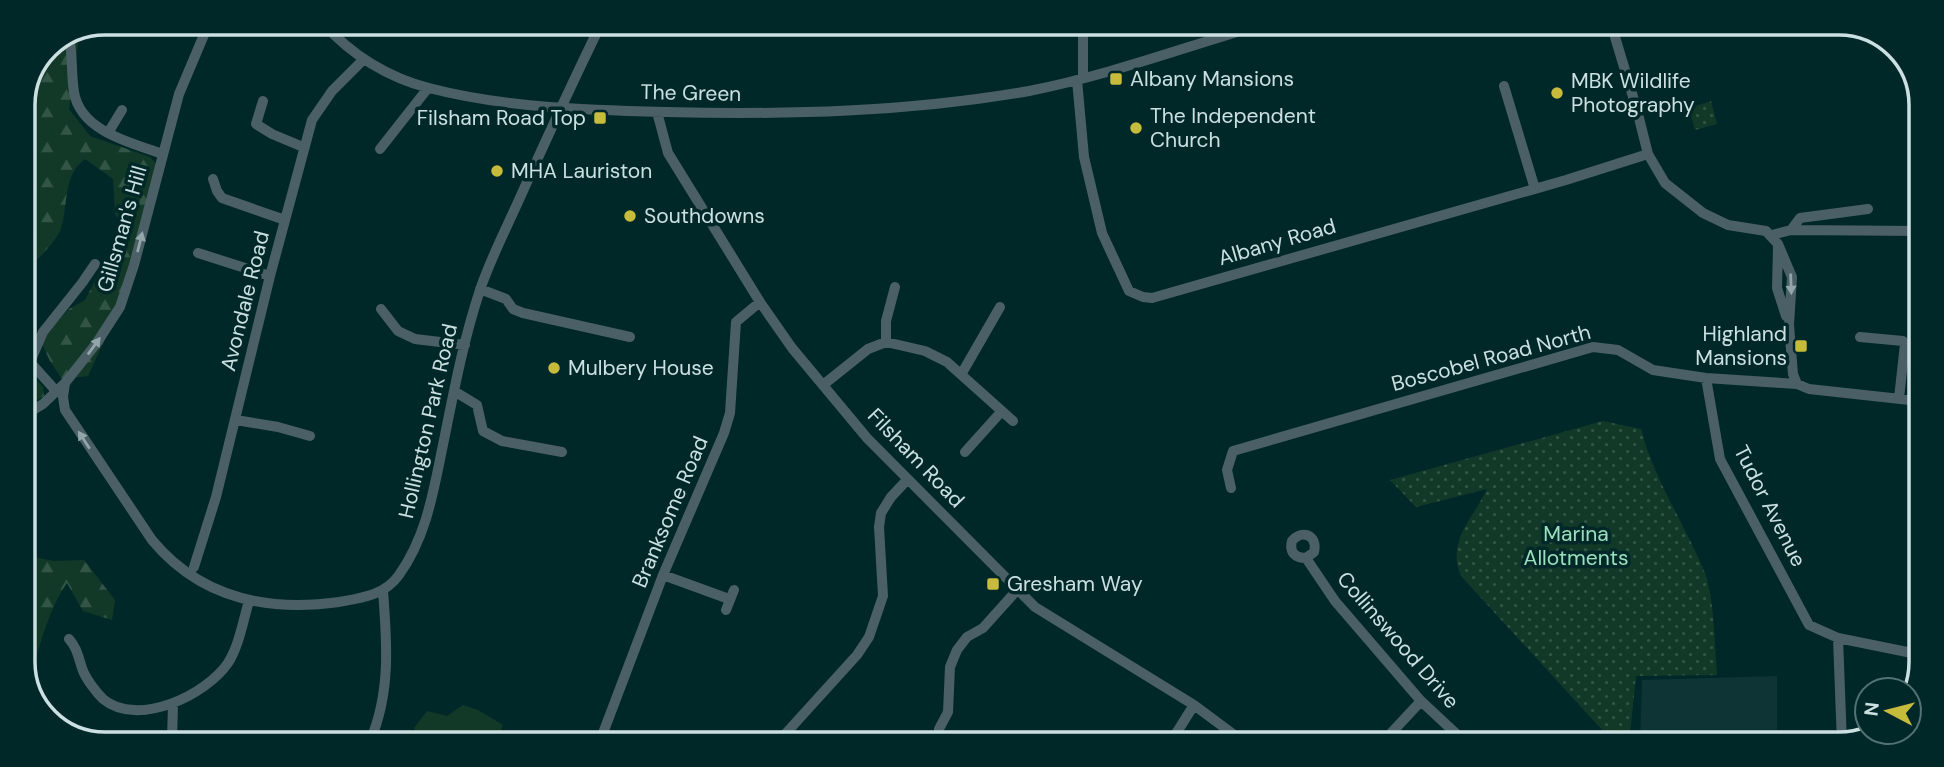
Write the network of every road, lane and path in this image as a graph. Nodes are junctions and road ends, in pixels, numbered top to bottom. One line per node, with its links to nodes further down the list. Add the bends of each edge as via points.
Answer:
1 (204, 35): 19 (street, Gillsman's Hill, via 179,94)
2 (336, 35): 8 (street, The Green)
3 (596, 35): 13 (street, Hollington Park Road)
4 (1082, 35): 9 (street, Albany Road)
5 (1227, 35): 9 (street, The Green)
6 (1614, 35): 20 (street)
7 (70, 45): 16 (street, via 79,107)
8 (363, 60): 11 (street, The Green); 17 (street, Avondale Road, via 325,101 312,120)
9 (1080, 79): 15 (street, The Green, via 1030,90 828,113); 22 (street, Albany Road, via 1084,158 1102,233 1127,288 1143,298)
10 (1504, 86): 22 (street)
11 (428, 88): 13 (street, The Green); 18 (street)
12 (263, 101): 17 (street, via 257,124)
13 (561, 107): 15 (street, The Green); 32 (street, Hollington Park Road)
14 (122, 110): 16 (street)
15 (657, 112): 33 (street, Filsham Road, via 668,153)
16 (108, 133): 19 (street)
17 (303, 147): 24 (street, Avondale Road)
18 (380, 149)
19 (163, 154): 46 (street, Gillsman's Hill, one-way to 19, via 120,307)
20 (1648, 154): 22 (street, Albany Road); 27 (street, via 1665,183 1689,204 1728,225 1766,232)
21 (213, 180): 24 (street, via 215,198)
22 (1535, 189)
23 (1868, 209): 25 (street, via 1800,218)
24 (285, 220): 30 (street, Avondale Road)
25 (1791, 230): 26 (street); 27 (street)
26 (1909, 231)
27 (1775, 240): 44 (street, via 1777,288 1789,325)
28 (198, 253): 30 (street)
29 (95, 264): 40 (street, via 43,331)
30 (270, 276): 54 (street, Avondale Road)
31 (895, 288): 38 (street)
32 (480, 289): 36 (street, via 506,299 523,313); 39 (street, Hollington Park Road)
33 (760, 302): 45 (street, Filsham Road); 65 (street, Branksome Road, via 736,322 730,412 724,433)
34 (1000, 307): 42 (street)
35 (380, 309): 39 (street, via 398,331 415,339)
36 (630, 337)
37 (1860, 337): 48 (street, via 1905,344)
38 (886, 342): 42 (street, via 925,351); 45 (street, via 868,349)
39 (465, 345): 47 (street, Hollington Park Road)
40 (35, 350)
41 (35, 366): 46 (street)
42 (962, 373): 53 (street)
43 (1706, 378): 44 (street, Boscobel Road North); 62 (street, Boscobel Road North, via 1653,370 1618,350 1593,347 1233,452 1227,470); 70 (street, Tudor Avenue, via 1720,459 1809,625)
44 (1797, 383): 48 (street, Boscobel Road North, via 1809,389)
45 (823, 386): 61 (street, Filsham Road)
46 (61, 387): 50 (street, Gillsman's Hill); 52 (street)
47 (454, 391): 59 (street, via 477,405 483,431 502,441); 67 (street, Hollington Park Road, via 425,526 399,575)
48 (1899, 398): 49 (street, Boscobel Road North)
49 (1909, 400)
50 (43, 404): 51 (street, Gillsman's Hill); 52 (street)
51 (35, 409)
52 (65, 410): 69 (street, one-way to 52, via 187,575 168,559)
53 (1001, 412): 55 (street); 60 (street)
54 (236, 420): 56 (street); 64 (street, Avondale Road)
55 (1013, 421)
56 (296, 432): 57 (street); 58 (street)
57 (310, 436)
58 (294, 446)
59 (562, 452)
60 (965, 452)
61 (907, 480): 66 (street, Filsham Road); 80 (street, via 881,513 883,596 869,637)
62 (1231, 488)
63 (1306, 558): 73 (street, Collinswood Drive, via 1335,601)
64 (194, 567)
65 (663, 575): 68 (street); 79 (street, Branksome Road)
66 (1017, 590): 75 (street, Filsham Road, via 1035,607); 76 (street, via 957,650 950,667 948,712)
67 (383, 591): 69 (street, via 322,604); 78 (street, via 388,660 380,719)
68 (730, 600)
69 (249, 601): 74 (street, via 228,662 205,685)
70 (1838, 638): 72 (street); 85 (street)
71 (69, 639): 74 (street, via 82,670 110,704 134,709)
72 (1909, 652)
73 (1421, 701): 83 (street); 84 (street, Collinswood Drive)
74 (173, 704): 77 (street)
75 (1194, 705): 81 (street); 82 (street, Filsham Road)
76 (939, 729)
77 (172, 732)
78 (374, 732)
79 (603, 732)
80 (786, 732)
81 (1177, 732)
82 (1230, 732)
83 (1392, 732)
84 (1454, 732)
85 (1842, 732)

